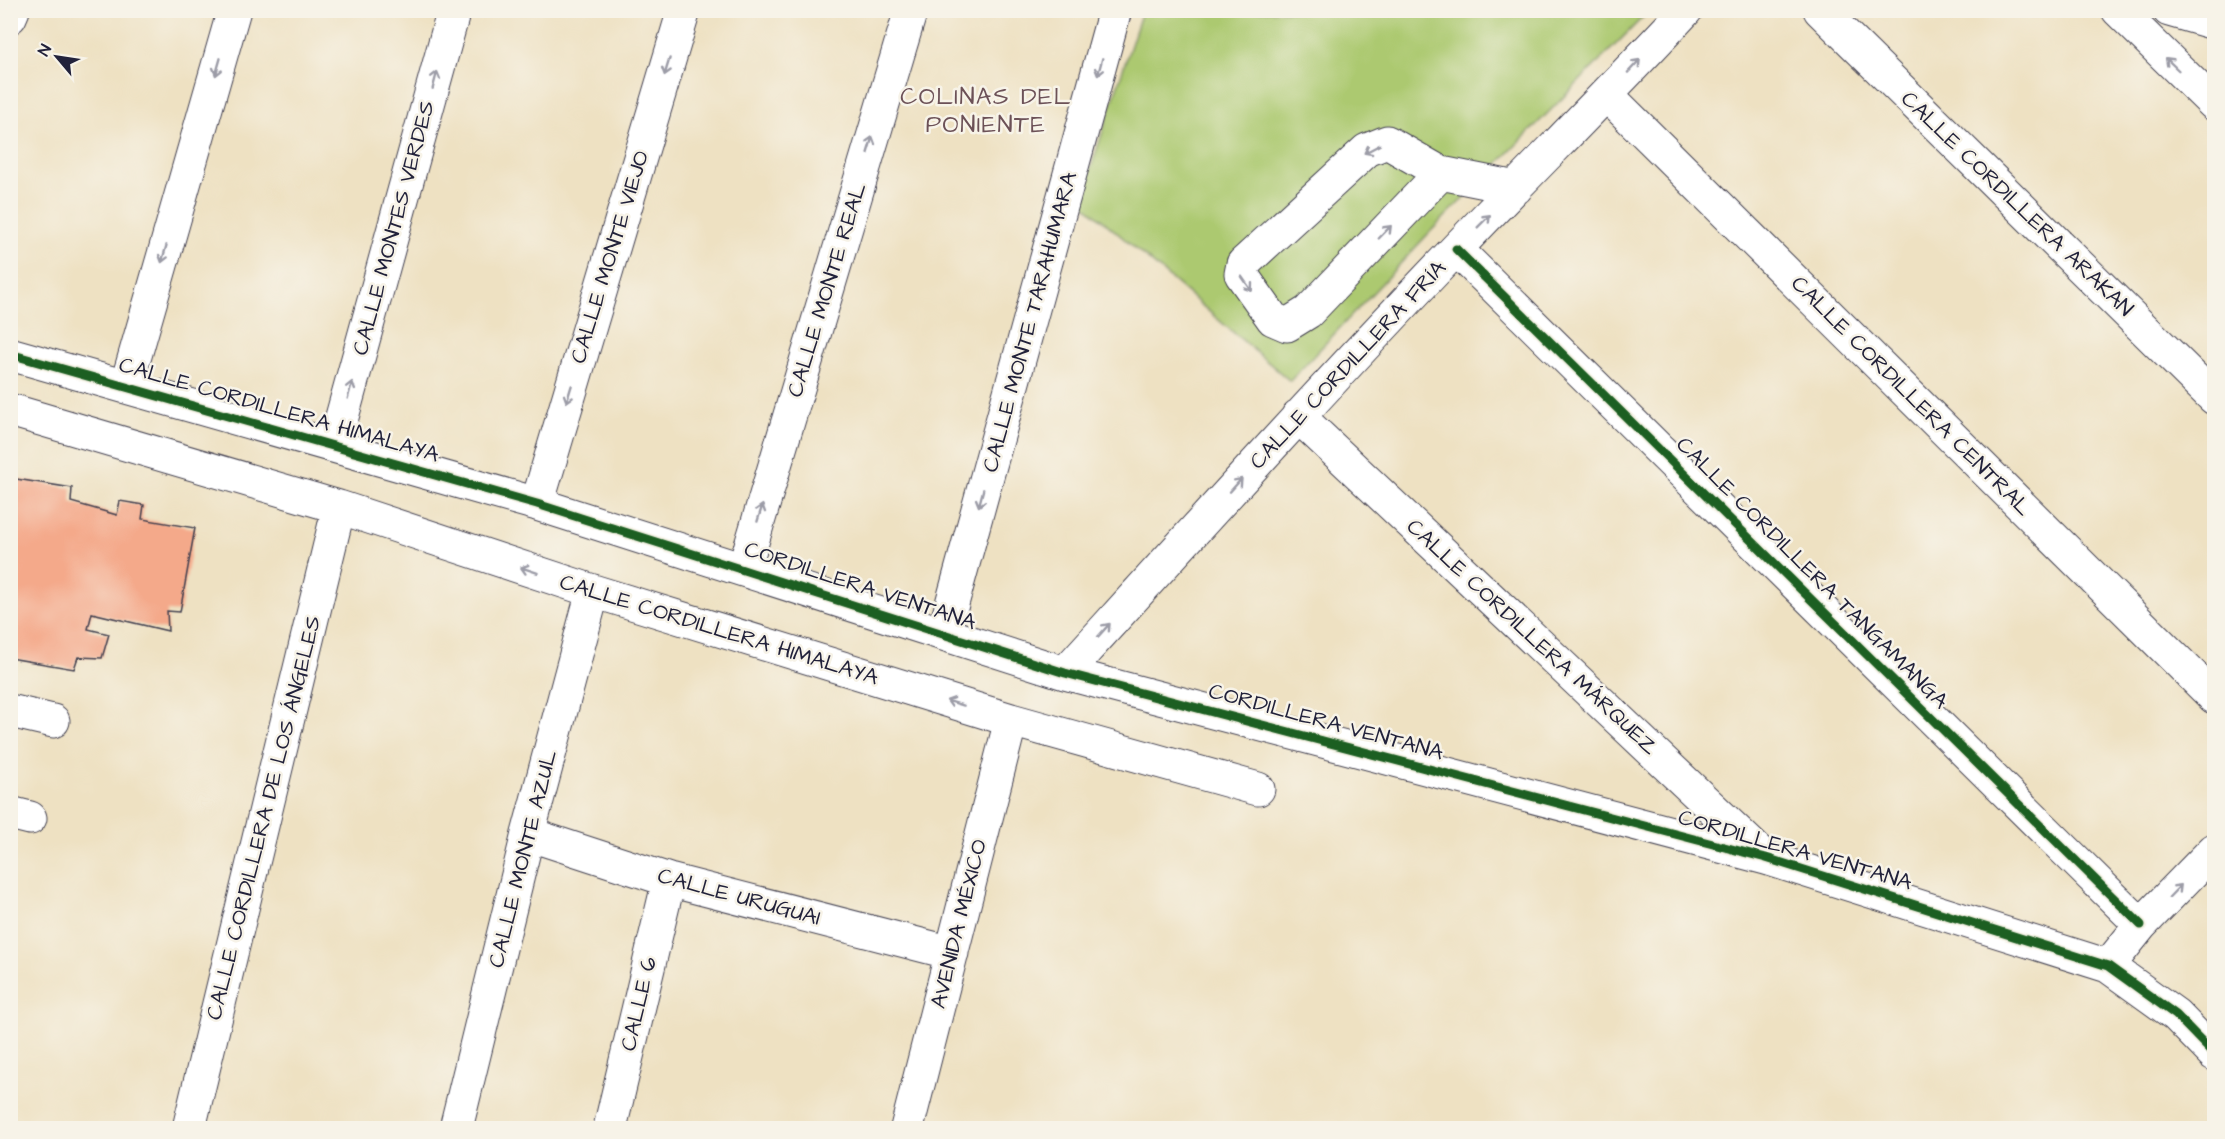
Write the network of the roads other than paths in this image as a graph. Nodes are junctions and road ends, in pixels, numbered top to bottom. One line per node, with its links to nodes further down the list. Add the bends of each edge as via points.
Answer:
1 (12, 10): 11 (street)
2 (234, 10): 19 (street, one-way to 19)
3 (454, 10): 23 (street, CALLE MONTES VERDES, one-way to 3)
4 (684, 10): 24 (street, CALLE MONTE VIEJO, one-way to 24)
5 (911, 10): 26 (street, CALLE MONTE REAL, one-way to 5)
6 (1115, 10): 28 (street, CALLE MONTE TARAHUMARA, one-way to 28)
7 (1686, 10): 13 (street, CALLE CORDILLERA FRÍA, one-way to 7)
8 (1820, 10): 20 (street, CALLE CORDILLERA ARAKAN)
9 (2118, 10): 14 (street, one-way to 9)
10 (2169, 10): 12 (street)
11 (10, 18)
12 (2214, 23)
13 (1607, 95): 16 (street, CALLE CORDILLERA FRÍA); 30 (street, CALLE CORDILLERA CENTRAL)
14 (2214, 104)
15 (1441, 173): 15 (street, one-way to 15, via 1387,142 1367,150 1244,264 1241,274 1273,320 1287,325 1308,312); 16 (street)
16 (1516, 188): 17 (street, CALLE CORDILLERA FRÍA, one-way to 16)
17 (1456, 249): 22 (street, CALLE CORDILLERA FRÍA); 39 (street, CALLE CORDILLERA TANGAMANGA)
18 (10, 354): 19 (street, CALLE CORDILLERA HIMALAYA)
19 (126, 387): 23 (street, CALLE CORDILLERA HIMALAYA)
20 (2214, 398)
21 (10, 410): 25 (street, CALLE CORDILLERA HIMALAYA)
22 (1298, 416): 29 (street, CALLE CORDILLERA FRÍA, one-way to 22); 37 (street, CALLE CORDILLERA MÁRQUEZ)
23 (334, 446): 24 (street, CALLE CORDILLERA HIMALAYA)
24 (537, 504): 26 (street, CORDILLERA VENTANA)
25 (339, 507): 27 (street, CALLE CORDILLERA HIMALAYA, one-way to 25); 43 (street, CALLE CORDILLERA DE LOS ÁNGELES)
26 (744, 569): 28 (street, CORDILLERA VENTANA)
27 (592, 591): 32 (street, CALLE CORDILLERA HIMALAYA, one-way to 27); 35 (street, CALLE MONTE AZUL)
28 (944, 633): 29 (street, CORDILLERA VENTANA)
29 (1065, 673): 37 (street, CORDILLERA VENTANA)
30 (2214, 697)
31 (10, 711): 33 (street)
32 (1011, 720): 34 (street, CALLE CORDILLERA HIMALAYA); 40 (street, AVENIDA MÉXICO)
33 (53, 721)
34 (1258, 789)
35 (528, 834): 38 (street, CALLE URUGUAI); 44 (street, CALLE MONTE AZUL)
36 (2214, 850): 39 (street, one-way to 36)
37 (1766, 858): 41 (street, CORDILLERA VENTANA)
38 (669, 880): 40 (street, CALLE URUGUAI); 45 (street, CALLE 6)
39 (2141, 926): 41 (street)
40 (952, 953): 46 (street, AVENIDA MÉXICO)
41 (2108, 966): 42 (street, CORDILLERA VENTANA, via 2176,1015)
42 (2214, 1054)
43 (189, 1128)
44 (456, 1128)
45 (610, 1128)
46 (907, 1128)

